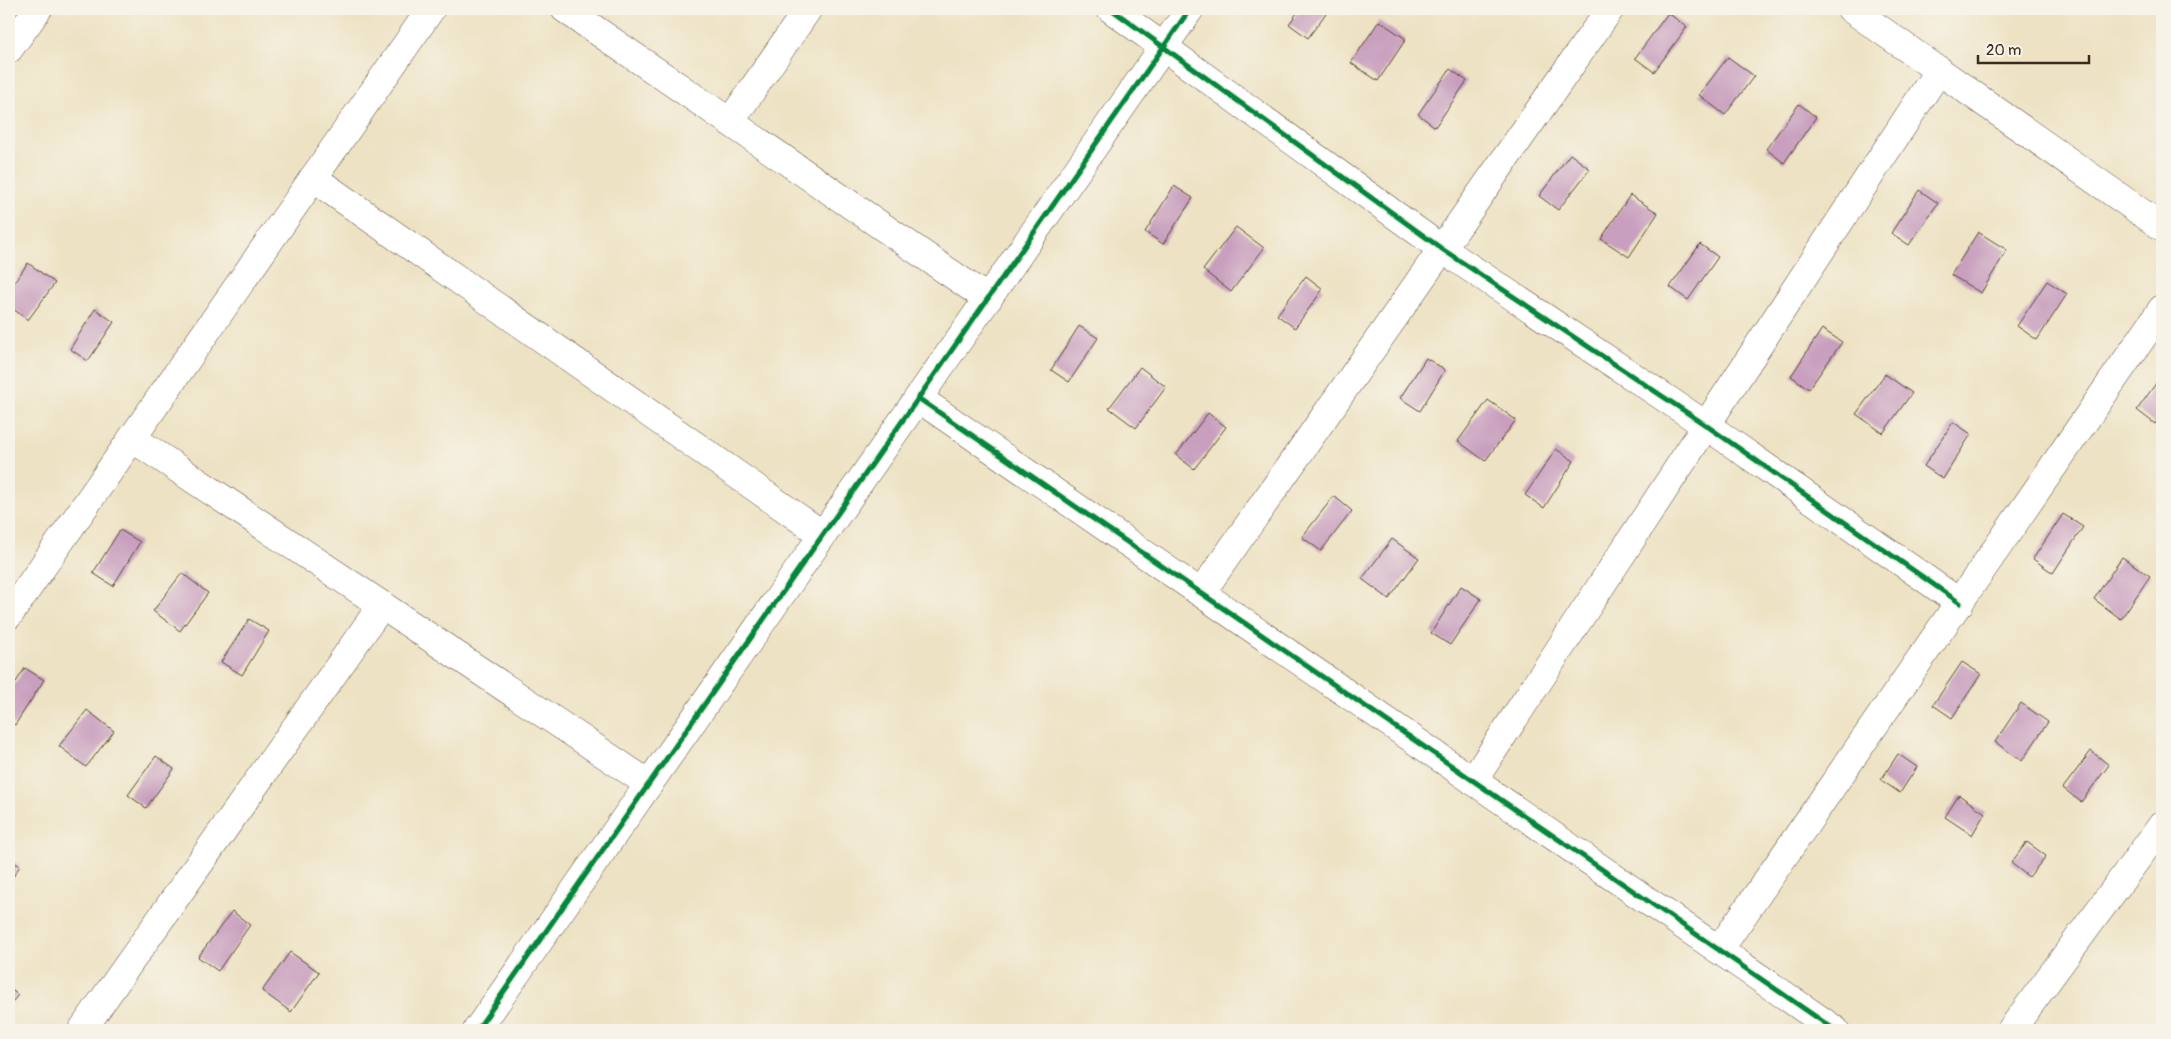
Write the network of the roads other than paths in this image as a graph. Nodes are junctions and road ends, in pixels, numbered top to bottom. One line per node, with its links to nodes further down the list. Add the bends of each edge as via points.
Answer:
1 (38, 9): 10 (street)
2 (431, 9): 13 (street)
3 (565, 9): 12 (street)
4 (808, 9): 12 (street)
5 (1111, 9): 9 (street)
6 (1190, 9): 9 (street)
7 (1610, 9): 15 (street)
8 (1851, 9): 11 (street)
9 (1164, 47): 15 (street); 16 (street)
10 (9, 49)
11 (1939, 70): 14 (street); 19 (street)
12 (730, 122): 16 (street)
13 (314, 178): 20 (street); 21 (street)
14 (2162, 227)
15 (1442, 249): 19 (street); 22 (street)
16 (988, 299): 18 (street)
17 (2162, 309): 23 (street)
18 (918, 398): 21 (street); 22 (street)
19 (1707, 426): 23 (street); 26 (street)
20 (132, 438): 24 (street); 25 (street)
21 (823, 535): 27 (street)
22 (1201, 593): 26 (street)
23 (1960, 603): 29 (street)
24 (382, 605): 27 (street); 30 (street)
25 (9, 615)
26 (1473, 781): 29 (street)
27 (649, 784): 31 (street)
28 (2162, 825): 33 (street)
29 (1719, 950): 32 (street)
30 (82, 1030)
31 (477, 1030)
32 (1835, 1030)
33 (2011, 1030)

